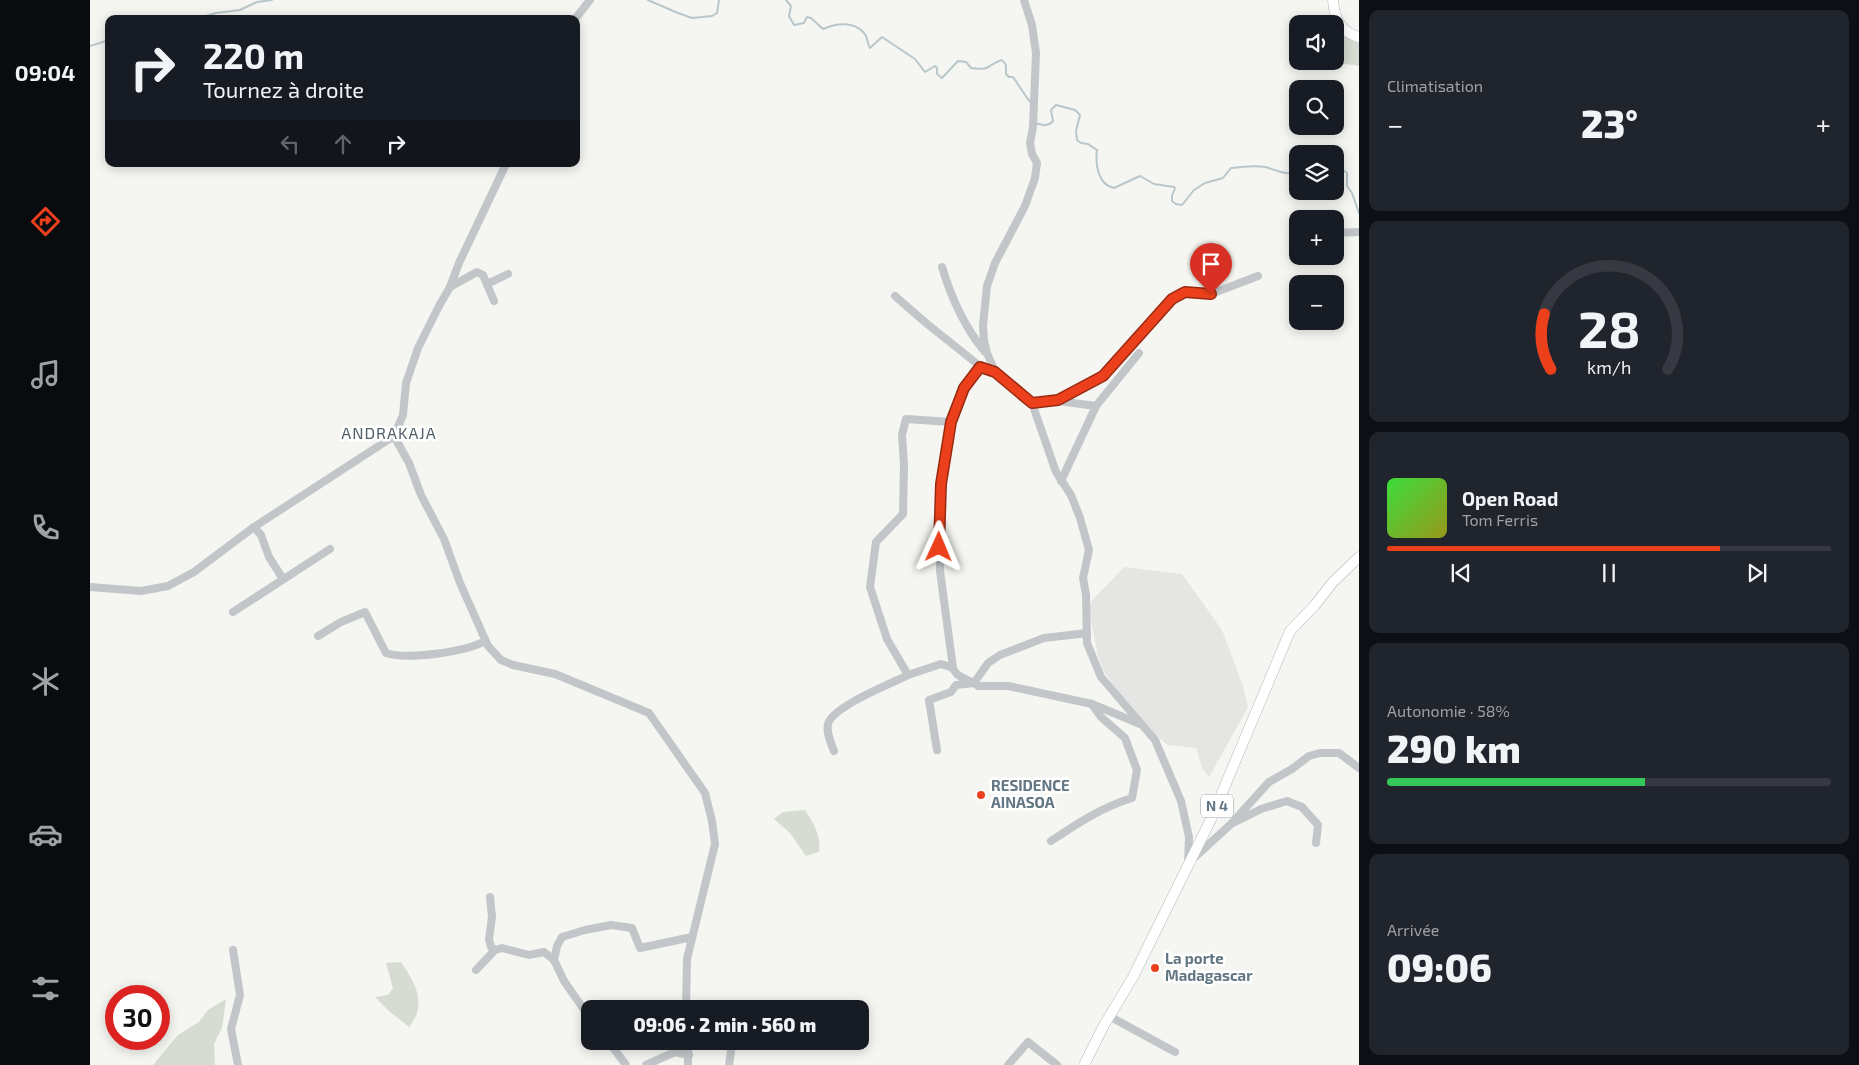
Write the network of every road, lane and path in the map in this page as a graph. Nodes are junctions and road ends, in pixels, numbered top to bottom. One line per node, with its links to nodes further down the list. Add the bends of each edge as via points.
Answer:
1 (590, 0): 4 (street)
2 (1024, 0): 16 (street, via 1036,53 1030,143 1037,163 1025,206 995,263 987,286 983,325)
3 (1334, 0): 5 (main road, via 1334,13 1341,26)
4 (578, 15)
5 (1359, 38)
6 (505, 167): 13 (street)
7 (1359, 232): 8 (street)
8 (1344, 233)
9 (942, 267): 16 (street, via 962,317)
10 (508, 274): 12 (street)
11 (1258, 276): 20 (street, via 1211,294 1185,292 1172,299 1103,376)
12 (487, 284): 13 (street, via 484,275 477,272); 15 (street)
13 (450, 287): 24 (street, via 418,348 406,383 403,415)
14 (895, 296): 18 (street)
15 (494, 301)
16 (987, 353): 19 (street)
17 (1139, 353): 22 (street)
18 (980, 367): 19 (street); 23 (street, via 964,388)
19 (995, 372): 21 (street)
20 (1058, 400): 21 (street); 22 (street)
21 (1032, 403): 25 (street)
22 (1096, 406): 25 (street)
23 (951, 422): 35 (street, via 941,484 939,547); 36 (street, via 906,420 902,435 903,514 876,542 870,587 888,639)
24 (394, 436): 26 (street); 34 (street, via 444,539)
25 (1061, 481): 32 (street, via 1071,495 1087,539 1083,578)
26 (254, 527): 29 (street); 30 (street, via 194,572 168,586 141,591)
27 (330, 549): 29 (street)
28 (1359, 557): 46 (main road, N 4, via 1290,631)
29 (283, 579): 31 (street)
30 (90, 587)
31 (233, 612)
32 (1087, 633): 37 (street, via 1044,638 1000,654 988,663); 39 (street, via 1087,643 1101,677)
33 (318, 636): 34 (street, via 366,612 386,653 396,656 436,654 477,646)
34 (485, 641): 48 (street, via 500,660 555,674 649,713 705,793 715,844)
35 (953, 668): 36 (street, via 941,664); 37 (street, via 958,676)
36 (908, 676): 41 (street, via 834,714 828,723)
37 (974, 682): 38 (street, via 978,686 1008,686); 40 (street, via 956,684 951,692 929,700)
38 (1092, 704): 39 (street); 44 (street, via 1101,717 1125,738 1137,770 1132,798 1082,819)
39 (1142, 724): 46 (street, via 1156,740 1181,801 1189,837)
40 (937, 750)
41 (834, 751)
42 (1359, 768): 43 (street, via 1339,753 1309,756 1269,782)
43 (1231, 824): 45 (street, via 1287,801 1302,807 1318,825); 46 (street)
44 (1051, 841)
45 (1316, 844)
46 (1188, 866): 55 (main road, N 4)
47 (490, 897): 50 (street, via 489,939)
48 (692, 937): 51 (street, via 640,948 632,928 611,925 562,938); 53 (street, via 687,959)
49 (233, 950): 62 (street, via 240,995 231,1029)
50 (495, 950): 51 (street, via 502,948 529,955 544,952); 52 (street)
51 (554, 960): 54 (street, via 564,982)
52 (476, 970)
53 (686, 1000)
54 (581, 1006)
55 (1109, 1016): 59 (street); 68 (main road, N 4)
56 (613, 1050): 61 (street)
57 (689, 1050): 60 (street)
58 (730, 1050): 65 (street)
59 (1175, 1052)
60 (690, 1055): 63 (street, via 675,1052); 64 (street)
61 (622, 1064)
62 (238, 1065)
63 (646, 1065)
64 (688, 1065)
65 (730, 1065)
66 (1008, 1065): 67 (street, via 1028,1042)
67 (1057, 1065)
68 (1084, 1065)

